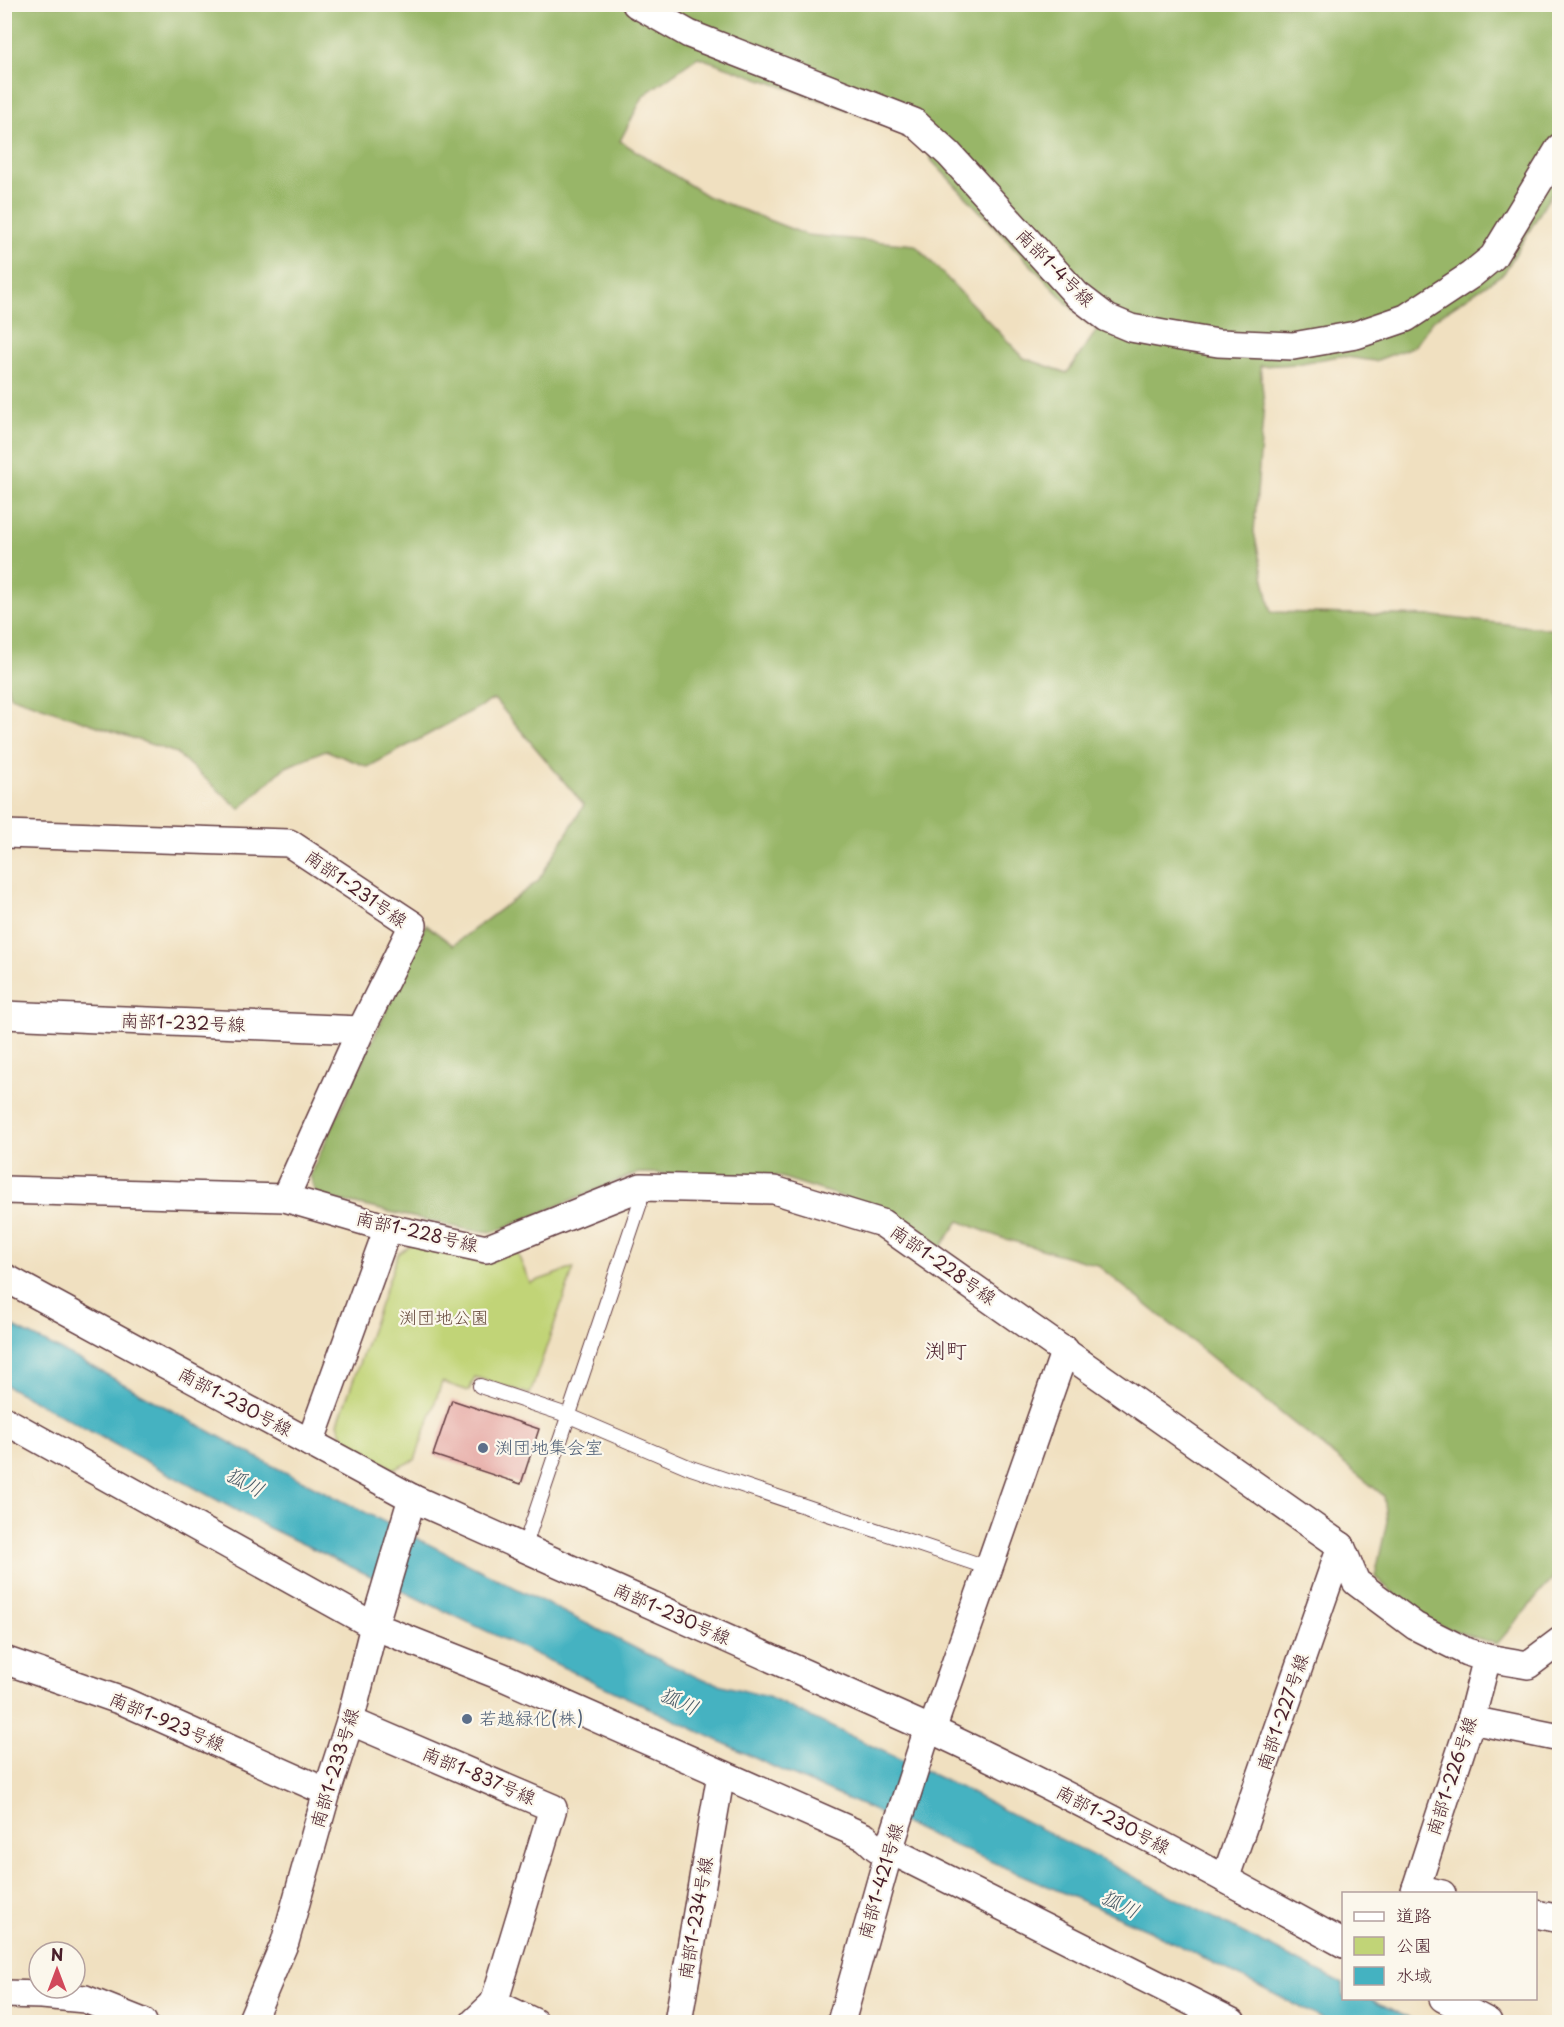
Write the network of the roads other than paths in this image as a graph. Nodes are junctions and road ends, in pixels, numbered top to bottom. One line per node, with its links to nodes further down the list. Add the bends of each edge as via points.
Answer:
1 (636, 4): 2 (street, 南部1-4号線, via 689,34 914,122 949,154 1077,295 1107,318 1131,328 1218,343 1293,346 1356,335 1406,318 1493,257)
2 (1560, 147)
3 (4, 834): 5 (street, 南部1-231号線, via 289,843 413,925)
4 (4, 1015): 5 (street, 南部1-232号線)
5 (361, 1030): 8 (street, 南部1-231号線)
6 (641, 1188): 9 (street, 南部1-228号線, via 486,1249); 11 (street, 南部1-228号線, via 774,1190 882,1223); 13 (lane, via 640,1203)
7 (4, 1190): 8 (street, 南部1-228号線)
8 (285, 1198): 9 (street, 南部1-228号線)
9 (388, 1227): 15 (street)
10 (4, 1277): 15 (street, 南部1-230号線)
11 (1065, 1350): 17 (street, 南部1-228号線); 19 (street, 南部1-421号線)
12 (480, 1386): 13 (lane)
13 (567, 1415): 18 (lane); 19 (lane, via 691,1468)
14 (4, 1420): 20 (street)
15 (310, 1443): 16 (street, 南部1-230号線)
16 (410, 1504): 18 (street, 南部1-230号線); 20 (street, 南部1-233号線)
17 (1341, 1546): 22 (street, via 1356,1582 1415,1626); 31 (street, 南部1-227号線)
18 (524, 1548): 26 (street, 南部1-230号線)
19 (989, 1568): 26 (street, 南部1-421号線)
20 (377, 1618): 25 (street, 南部1-233号線); 28 (street)
21 (1560, 1641): 22 (street, via 1528,1665)
22 (1487, 1658): 24 (street, 南部1-226号線)
23 (4, 1660): 29 (street, 南部1-923号線, via 125,1702)
24 (1470, 1720): 27 (street); 32 (street, 南部1-226号線)
25 (350, 1721): 29 (street, 南部1-233号線); 38 (street, 南部1-837号線, via 553,1808)
26 (928, 1735): 30 (street, 南部1-421号線); 31 (street, 南部1-230号線, via 1010,1766)
27 (1560, 1738)
28 (721, 1774): 30 (street, via 864,1837 877,1848); 43 (street, 南部1-234号線)
29 (327, 1792): 40 (street, 南部1-233号線, via 285,1942)
30 (891, 1846): 44 (street, 南部1-421号線); 45 (street)
31 (1225, 1879): 35 (street, 南部1-230号線)
32 (1424, 1892)
33 (1537, 1914): 34 (street)
34 (1560, 1919)
35 (1342, 1943)
36 (4, 1994): 39 (street, via 85,1999)
37 (1447, 2000): 46 (street)
38 (494, 2003): 41 (street); 42 (street)
39 (143, 2022)
40 (251, 2022)
41 (474, 2022)
42 (534, 2022)
43 (678, 2022)
44 (841, 2022)
45 (1232, 2022)
46 (1488, 2022)

